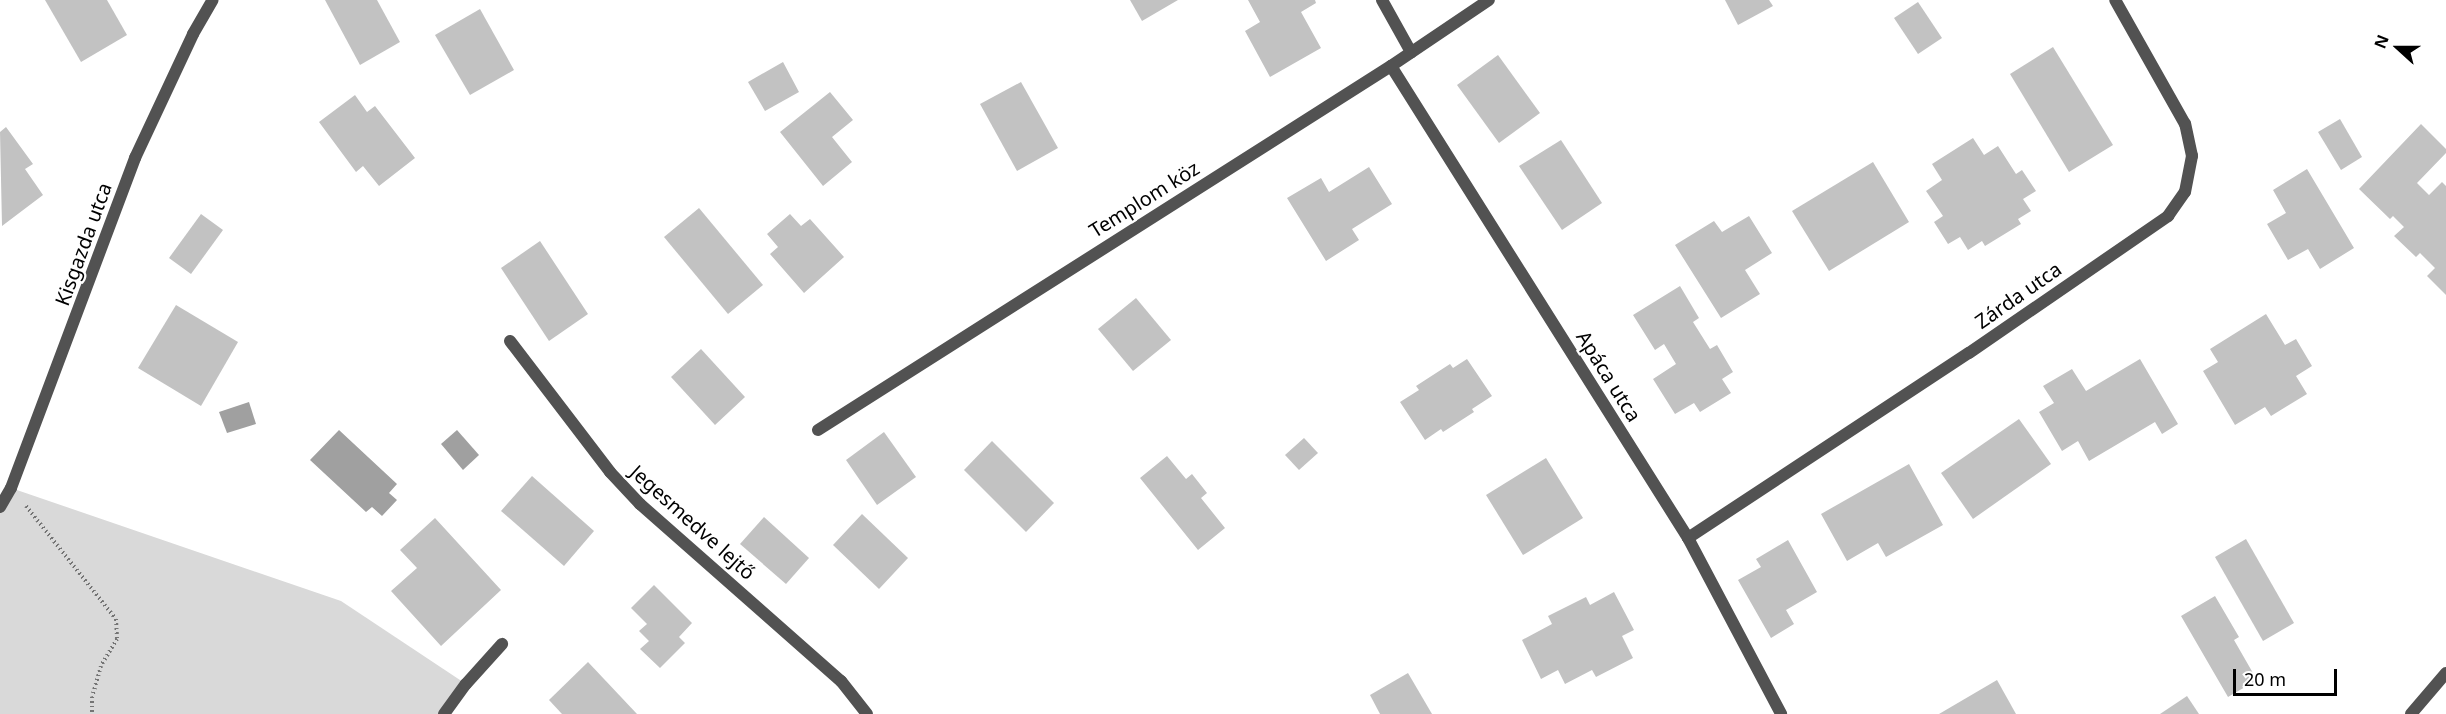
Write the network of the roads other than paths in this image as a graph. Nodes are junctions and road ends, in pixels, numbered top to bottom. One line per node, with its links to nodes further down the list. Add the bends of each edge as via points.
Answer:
1 (213, 0): 9 (street, Kisgazda utca, via 135,158 11,488)
2 (1382, 0): 5 (street)
3 (1489, 0): 5 (street, Templom köz)
4 (2115, 0): 10 (street, Zárda utca, via 2185,124 2192,156 2185,192 2168,216 1959,360)
5 (1411, 52): 6 (street, Templom köz)
6 (1391, 66): 8 (street, Templom köz); 10 (street, Apáca utca)
7 (510, 341): 14 (street, Jegesmedve lejtő, via 610,472 640,504 841,681)
8 (818, 430)
9 (0, 507)
10 (1688, 538): 15 (street, Apáca utca)
11 (502, 644): 13 (street)
12 (2446, 673): 16 (street)
13 (444, 714)
14 (867, 714)
15 (1781, 714)
16 (2411, 714)

